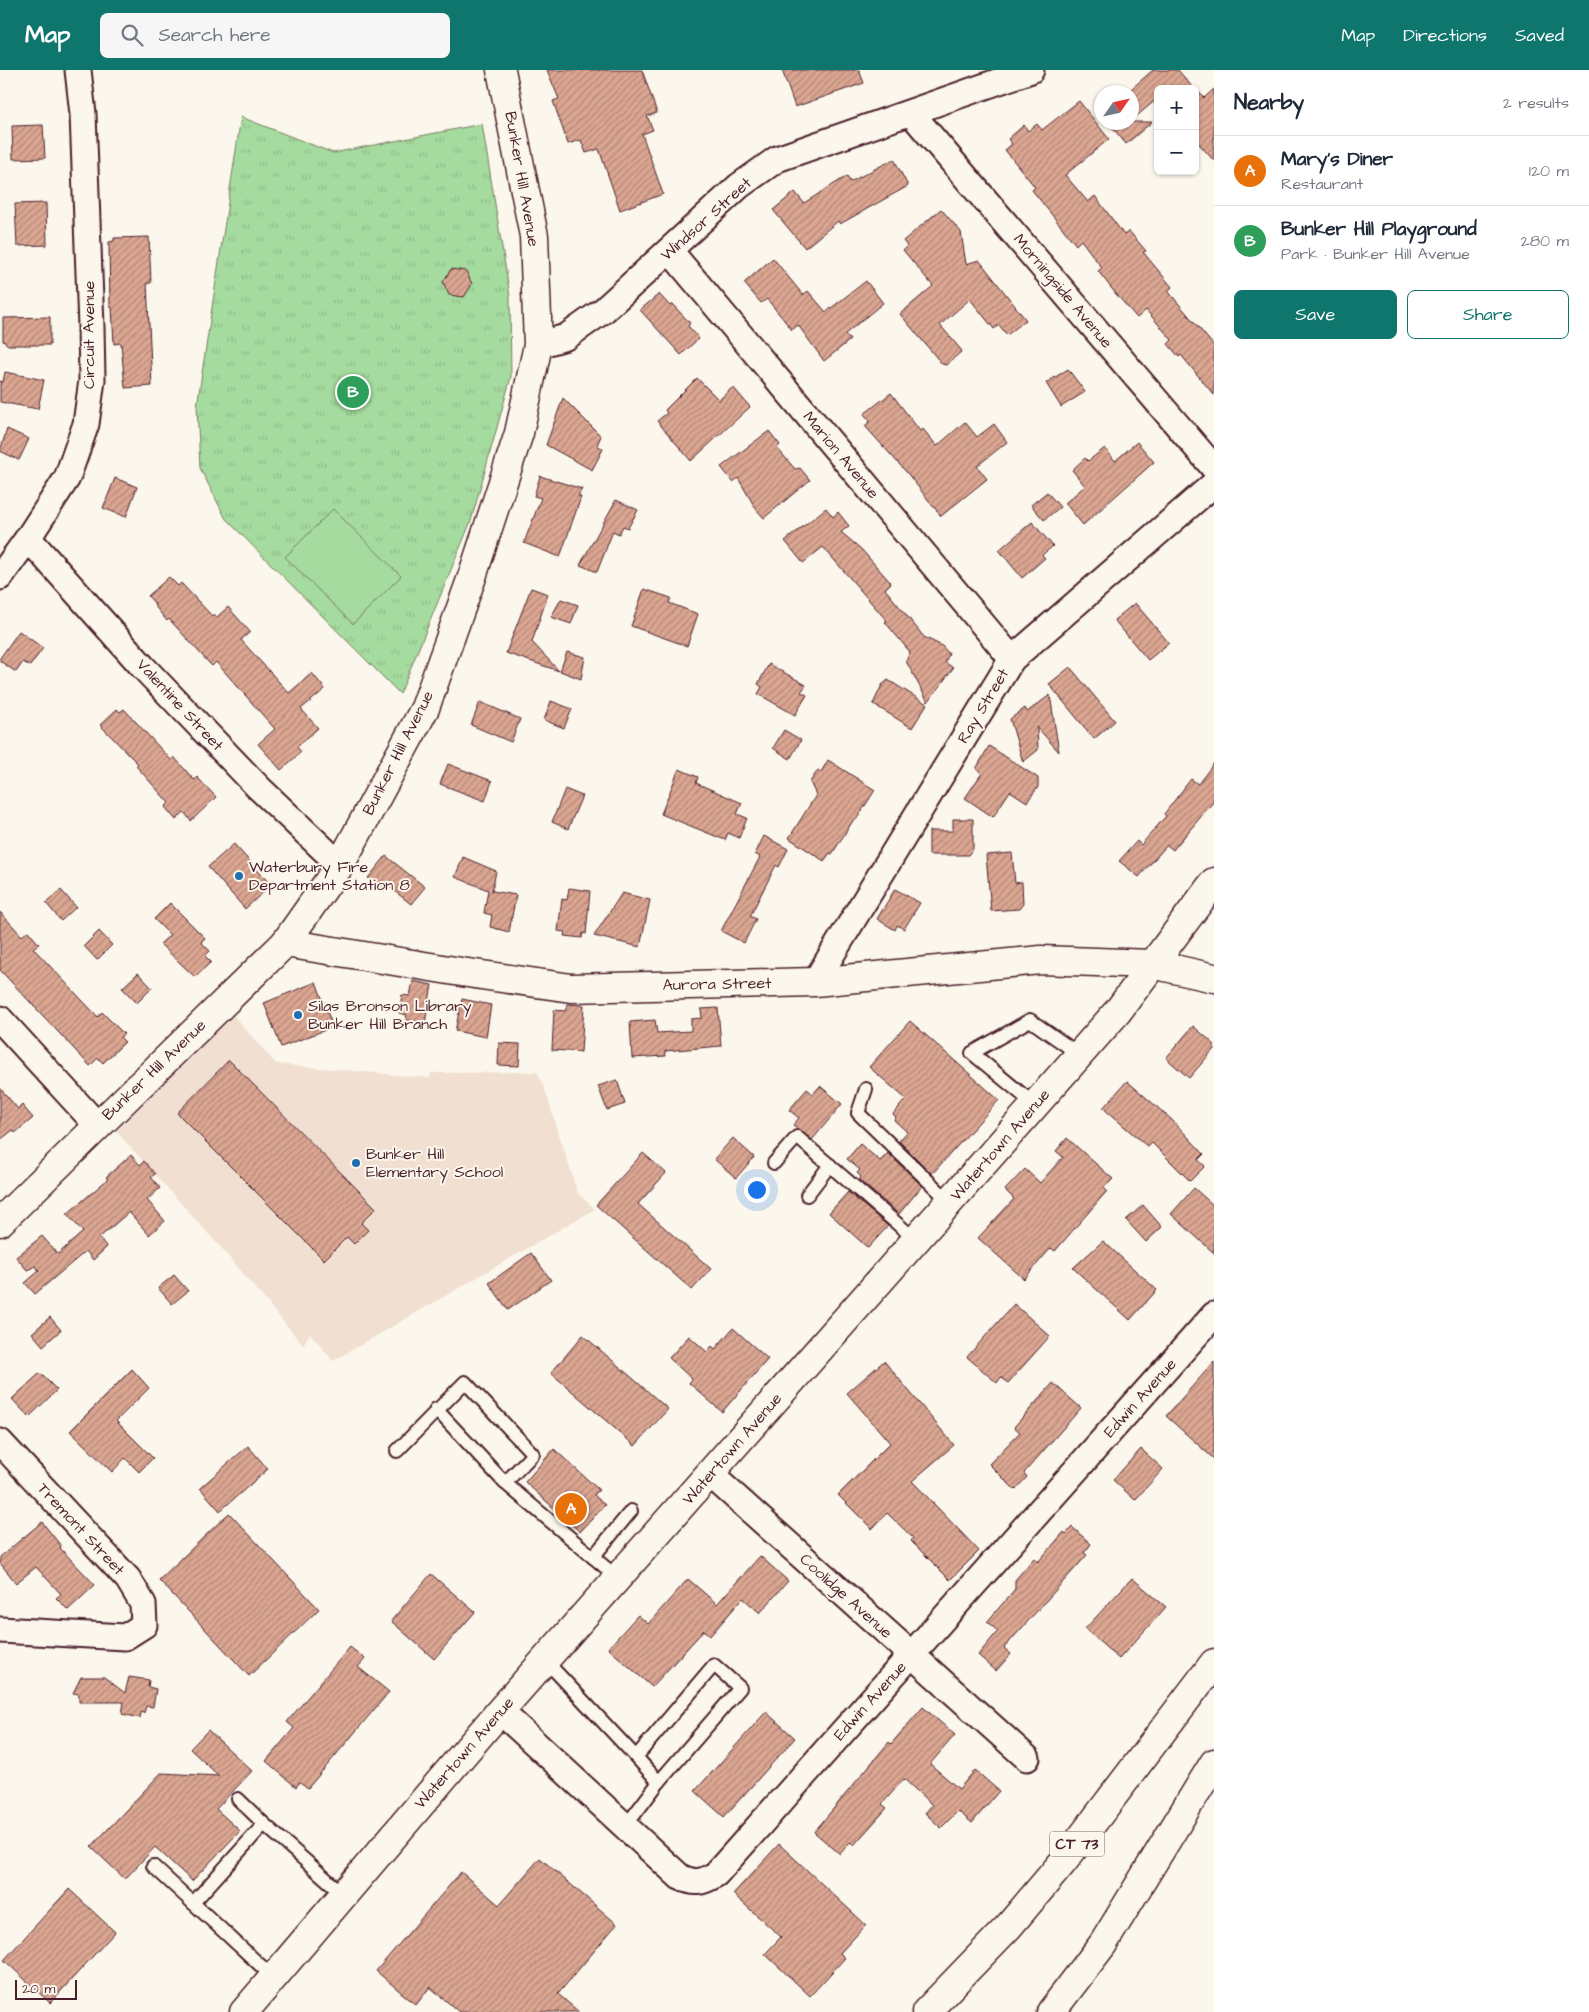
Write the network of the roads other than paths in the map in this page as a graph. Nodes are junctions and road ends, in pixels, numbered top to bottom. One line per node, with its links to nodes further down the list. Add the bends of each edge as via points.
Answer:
1 (78, 70): 9 (street, Circuit Avenue, via 92,380 86,424 67,478)
2 (501, 70): 6 (main road, Bunker Hill Avenue, via 534,236)
3 (1031, 70): 4 (street, Windsor Street)
4 (911, 113): 5 (street, Windsor Street, via 777,159 739,186); 7 (street, Morningside Avenue)
5 (670, 251): 6 (street, Windsor Street, via 604,310 566,337); 11 (street, Marion Avenue)
6 (538, 346): 12 (main road, Bunker Hill Avenue, via 519,432 425,708)
7 (1214, 468)
8 (1214, 484): 11 (street, Ray Street)
9 (28, 538): 10 (street, Circuit Avenue); 12 (street, Valentine Street, via 143,667 244,773)
10 (0, 577)
11 (1012, 660): 17 (street, Ray Street)
12 (340, 865): 14 (main road, Bunker Hill Avenue)
13 (1213, 885): 15 (main road, Watertown Avenue)
14 (285, 943): 17 (main road, Aurora Street, via 571,988); 22 (main road, Bunker Hill Avenue)
15 (1152, 964): 16 (main road, Aurora Street); 17 (main road, Aurora Street, via 1041,960); 19 (main road, Watertown Avenue, via 1118,1011)
16 (1214, 978)
17 (815, 982)
18 (0, 1019): 22 (street)
19 (1080, 1054): 21 (main road, Watertown Avenue); 21 (lane, via 1030,1020 972,1053)
20 (866, 1089): 26 (lane, via 858,1113)
21 (1035, 1105): 26 (main road, Watertown Avenue)
22 (97, 1125): 27 (main road, Bunker Hill Avenue)
23 (774, 1163): 24 (lane, via 798,1137)
24 (830, 1165): 25 (lane); 28 (lane)
25 (806, 1195)
26 (950, 1202): 28 (main road, Watertown Avenue)
27 (0, 1222)
28 (916, 1240): 33 (main road, Watertown Avenue)
29 (1214, 1315): 39 (street, Edwin Avenue)
30 (436, 1409): 32 (lane); 34 (lane); 34 (lane, via 465,1382 519,1439 532,1454)
31 (0, 1442): 38 (street, Tremont Street, via 128,1579 143,1604 144,1625 125,1637)
32 (396, 1451)
33 (710, 1474): 37 (main road, Watertown Avenue); 39 (street, Coolidge Avenue)
34 (505, 1483): 36 (lane)
35 (631, 1511): 36 (lane)
36 (593, 1557): 37 (lane)
37 (618, 1578): 40 (main road, Watertown Avenue)
38 (0, 1630)
39 (911, 1654): 44 (street, Coolidge Avenue); 49 (street, Edwin Avenue, via 722,1867 705,1881 693,1883 680,1877)
40 (545, 1660): 42 (main road, Watertown Avenue); 43 (lane)
41 (1214, 1664): 55 (main road, CT 73, via 1063,1862 1009,1926)
42 (500, 1712): 49 (street, Edwin Avenue); 51 (main road, Watertown Avenue)
43 (636, 1757): 46 (lane); 46 (lane, via 714,1665 740,1688)
44 (1027, 1758)
45 (1214, 1763): 56 (main road, via 1103,1944)
46 (659, 1782): 49 (lane)
47 (238, 1800): 48 (lane)
48 (264, 1824): 51 (lane); 52 (lane)
49 (625, 1827)
50 (153, 1866): 52 (lane)
51 (343, 1894): 53 (main road, Watertown Avenue)
52 (194, 1903): 53 (lane)
53 (274, 1978): 54 (main road, Watertown Avenue)
54 (244, 2012)
55 (926, 2012)
56 (1052, 2012)

